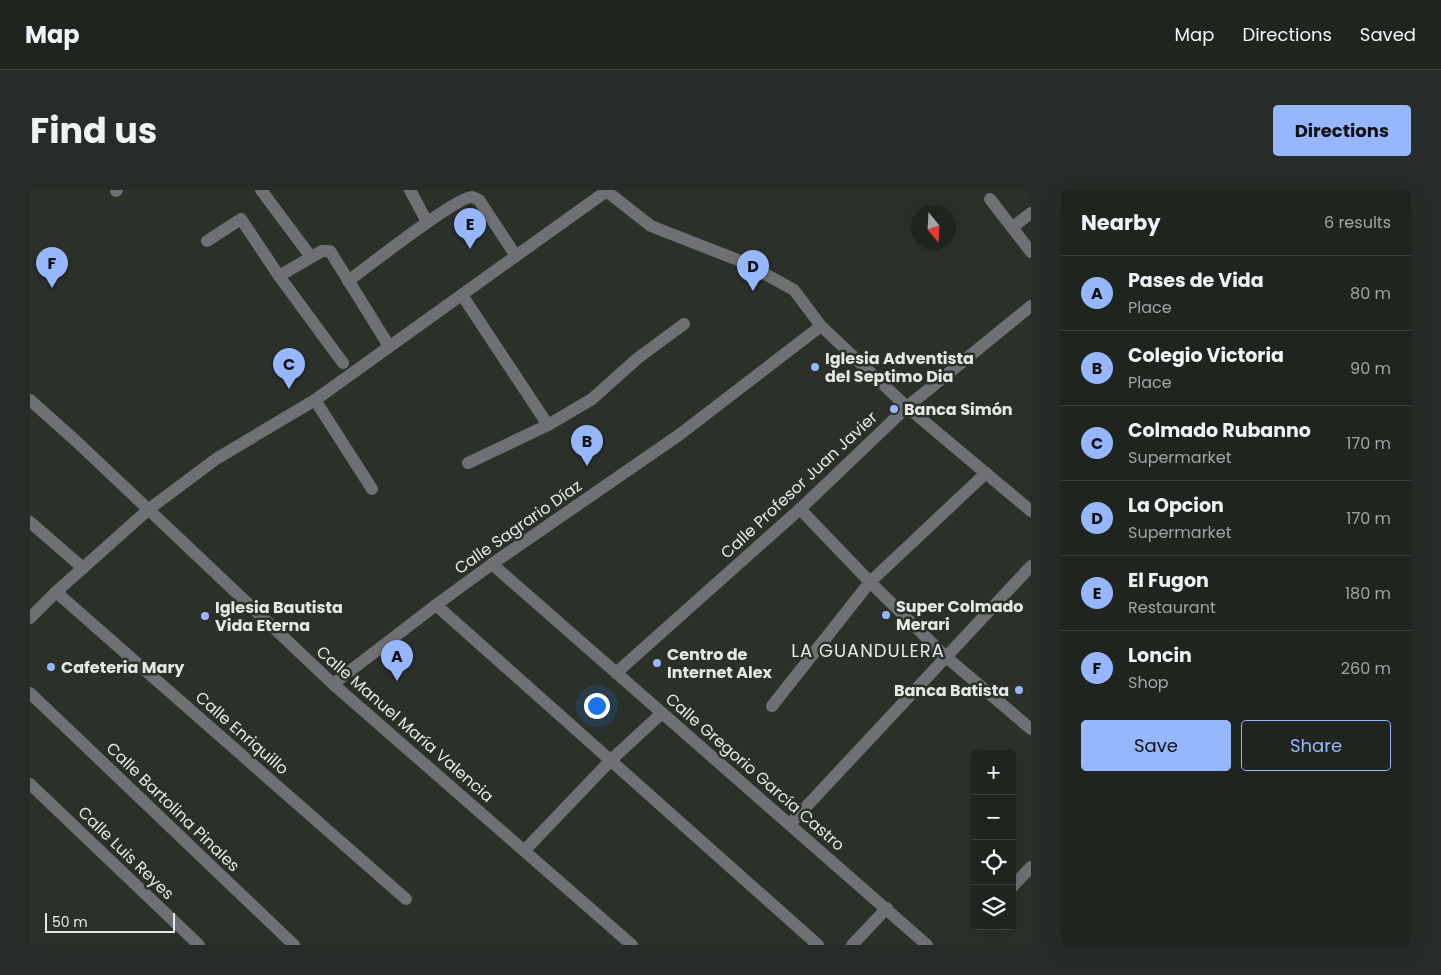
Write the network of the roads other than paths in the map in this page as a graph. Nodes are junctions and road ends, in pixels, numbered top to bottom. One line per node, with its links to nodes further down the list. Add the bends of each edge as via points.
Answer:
1 (261, 190): 11 (street)
2 (410, 190): 6 (street)
3 (607, 190): 10 (street); 17 (street, via 651,226 743,262 794,290)
4 (990, 199): 7 (street)
5 (1031, 213): 7 (street)
6 (427, 222): 10 (street, via 472,197 479,200); 13 (street)
7 (1013, 227): 9 (street)
8 (207, 241): 12 (street, via 241,219)
9 (1031, 252)
10 (516, 256): 14 (street)
11 (311, 257): 12 (street); 13 (street, via 322,250 330,251)
12 (279, 276): 19 (street)
13 (348, 281): 18 (street)
14 (462, 295): 18 (street); 23 (street)
15 (1031, 306): 22 (street, Calle Profesor Juan Javier)
16 (684, 324): 23 (street, via 638,358 592,399)
17 (821, 326): 22 (street); 31 (street, Calle Sagrario Díaz, via 672,440)
18 (389, 346): 21 (street)
19 (343, 363)
20 (30, 400): 27 (street, Calle Manuel María Valencia)
21 (315, 400): 26 (street); 27 (street, via 216,459)
22 (907, 407): 25 (street); 28 (street, Calle Profesor Juan Javier)
23 (548, 425): 24 (street)
24 (468, 463)
25 (986, 473): 29 (street); 34 (street)
26 (372, 489)
27 (150, 509): 33 (street); 40 (street, Calle Manuel María Valencia)
28 (800, 509): 34 (street); 39 (street, Calle Profesor Juan Javier)
29 (1031, 511)
30 (30, 522): 33 (street)
31 (492, 564): 36 (street, Calle Sagrario Díaz); 39 (street, Calle Gregorio García Castro)
32 (1031, 566): 38 (street)
33 (83, 568): 35 (street)
34 (870, 582): 38 (street); 42 (street)
35 (56, 592): 37 (street); 51 (street, Calle Enriquillo)
36 (436, 605): 40 (street, Calle Sagrario Díaz); 45 (street)
37 (30, 618)
38 (945, 656): 44 (street); 47 (street)
39 (616, 673): 43 (street, Calle Gregorio García Castro)
40 (333, 684): 48 (street, Calle Manuel María Valencia)
41 (30, 693): 54 (street, Calle Bartolina Pinales)
42 (772, 706)
43 (662, 712): 45 (street); 47 (street, Calle Gregorio García Castro)
44 (1031, 729)
45 (610, 760): 48 (street); 56 (street)
46 (30, 784): 53 (street, Calle Luis Reyes)
47 (790, 824): 52 (street, Calle Gregorio García Castro)
48 (525, 850): 55 (street, Calle Manuel María Valencia)
49 (1031, 867): 50 (street)
50 (1014, 885)
51 (406, 899)
52 (887, 908): 57 (street); 58 (street, Calle Gregorio García Castro)
53 (199, 945)
54 (294, 945)
55 (632, 945)
56 (818, 945)
57 (852, 945)
58 (927, 945)

